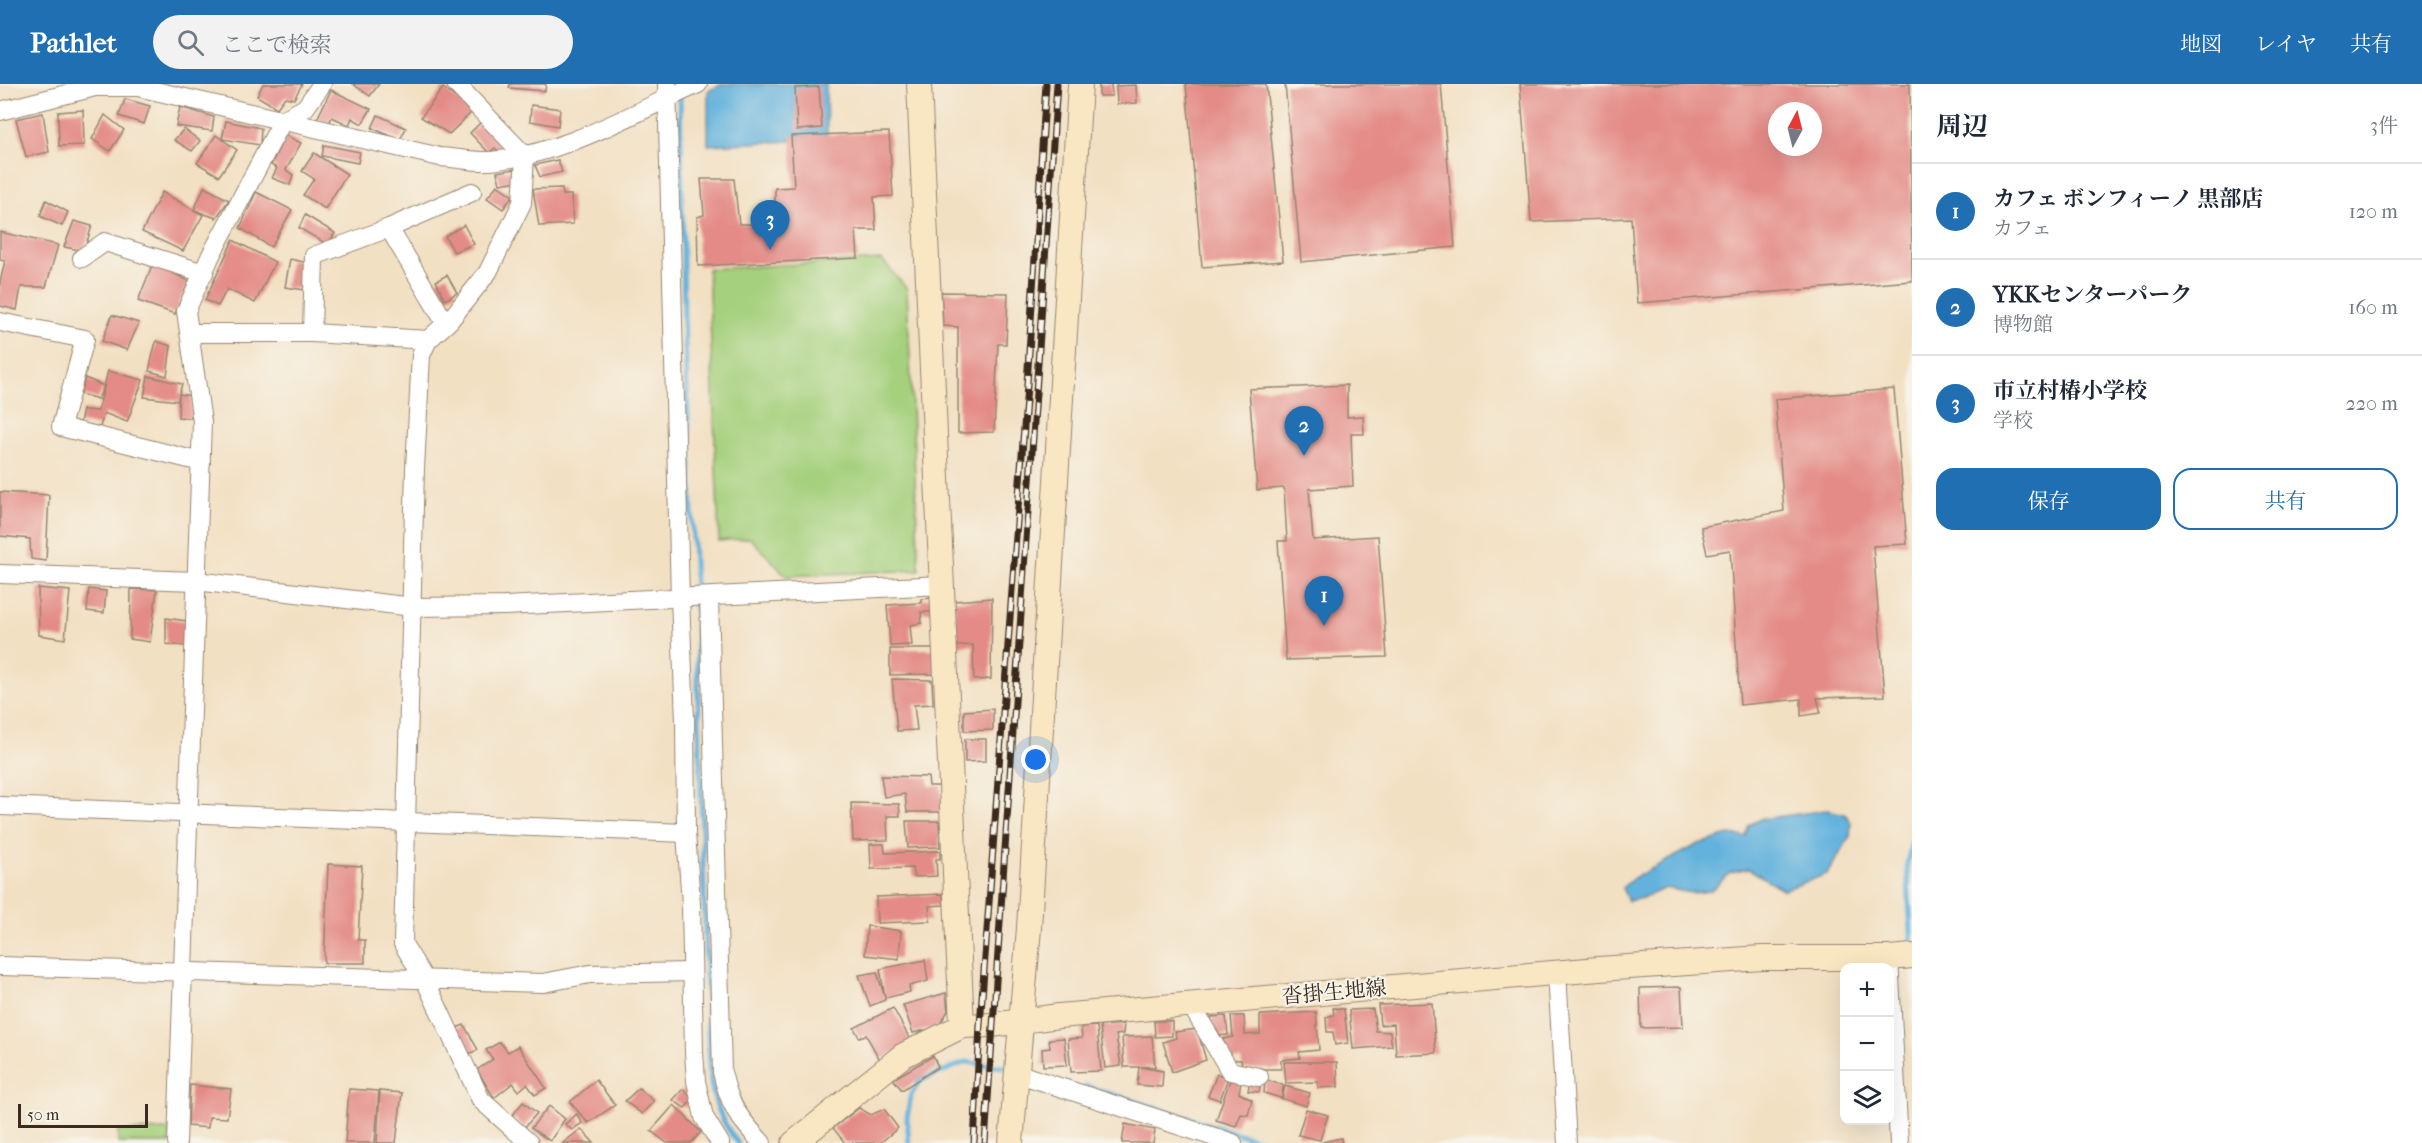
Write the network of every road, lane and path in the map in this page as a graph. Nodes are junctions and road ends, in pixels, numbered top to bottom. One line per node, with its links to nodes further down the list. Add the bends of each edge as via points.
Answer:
1 (322, 84): 9 (street, via 305,108)
2 (456, 84): 10 (street)
3 (698, 84): 7 (street)
4 (919, 84): 23 (street)
5 (1080, 84): 38 (street)
6 (52, 91): 8 (street); 9 (street, via 138,87)
7 (667, 91): 10 (street, via 560,147); 25 (street)
8 (0, 111)
9 (283, 120): 10 (street, via 440,157 488,161); 14 (street)
10 (525, 156): 16 (street, via 522,203 488,272)
11 (472, 192): 12 (street)
12 (389, 228): 16 (street); 18 (street, via 314,256)
13 (82, 258): 14 (street, via 105,242)
14 (204, 273): 17 (street, via 186,310)
15 (0, 322): 20 (street, via 85,339 61,427)
16 (446, 324): 19 (street)
17 (190, 333): 18 (street); 20 (street, via 202,422)
18 (312, 333): 19 (street)
19 (428, 340): 26 (street, via 421,355)
20 (201, 462): 22 (street)
21 (0, 574): 22 (street)
22 (196, 581): 26 (street); 28 (street)
23 (943, 585): 24 (street); 39 (street)
24 (709, 597): 25 (street); 45 (street, via 723,1072 727,1096)
25 (680, 598): 26 (street); 30 (street)
26 (413, 607): 29 (street)
27 (0, 806): 28 (street)
28 (189, 813): 29 (street); 33 (street)
29 (407, 820): 30 (street); 36 (street, via 403,944)
30 (686, 833): 34 (street)
31 (1901, 957): 35 (street, 沓掛生地線, via 1762,958); 50 (street)
32 (0, 966): 33 (street)
33 (183, 972): 36 (street); 43 (street)
34 (692, 972): 36 (street, via 590,975 543,983); 44 (street, via 696,1081 704,1117)
35 (1557, 973): 37 (street, 沓掛生地線); 49 (street)
36 (425, 980): 42 (street, via 481,1100)
37 (1191, 1005): 38 (street, 沓掛生地線); 41 (street, via 1230,1071)
38 (1022, 1022): 39 (street, 沓掛生地線); 40 (street)
39 (962, 1026): 46 (street, 沓掛生地線, via 902,1056)
40 (1016, 1073): 47 (street); 48 (street)
41 (1259, 1077)
42 (520, 1141)
43 (177, 1143)
44 (720, 1143)
45 (762, 1143)
46 (794, 1143)
47 (1011, 1143)
48 (1233, 1143)
49 (1567, 1143)
50 (1899, 1143)

